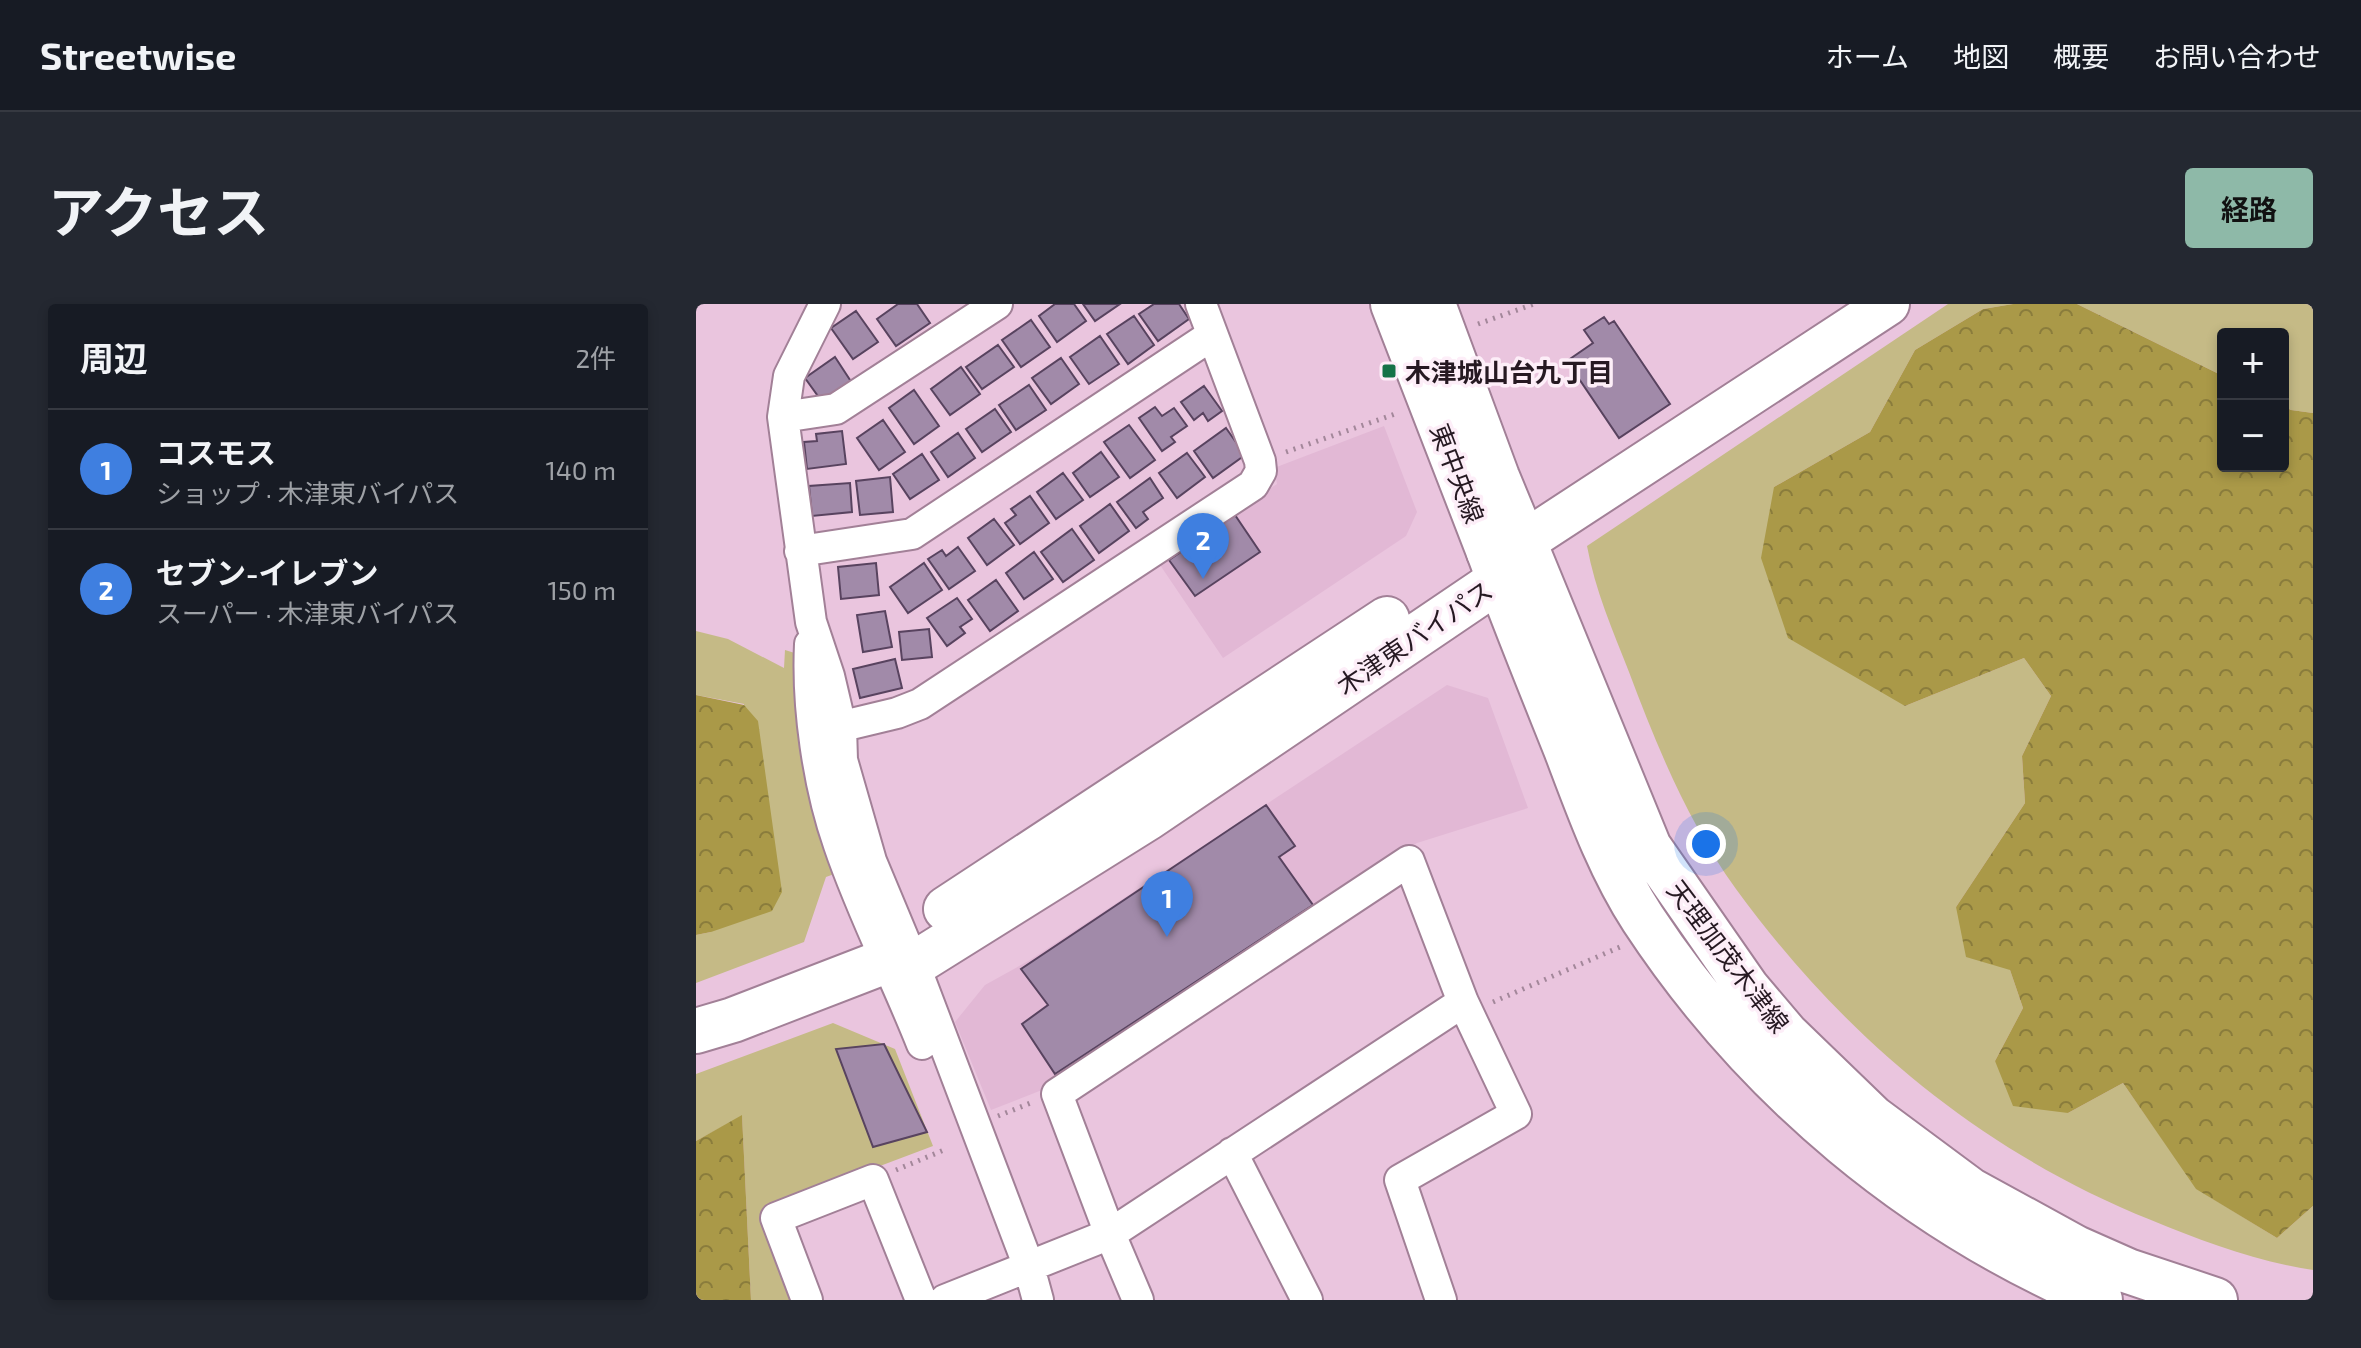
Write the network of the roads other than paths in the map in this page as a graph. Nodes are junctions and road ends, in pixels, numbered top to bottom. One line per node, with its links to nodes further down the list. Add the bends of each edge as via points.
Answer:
1 (825, 304): 8 (street, via 789,376)
2 (997, 304): 8 (street, via 836,409)
3 (1201, 304): 7 (street)
4 (1393, 304): 10 (main road, 東中央線)
5 (1433, 304): 10 (main road, 東中央線, via 1497,477)
6 (1888, 304): 10 (street)
7 (1212, 335): 9 (street, via 912,534); 11 (street, via 1260,461 1253,485 920,704)
8 (783, 417): 9 (street)
9 (800, 551): 11 (street, via 811,622 808,680)
10 (1504, 558): 12 (main road, 木津東バイパス, via 1149,817); 25 (main road, 天理加茂木津線, via 1595,825 1643,918 1713,1012 1790,1096 1876,1171 1970,1235); 26 (main road, 天理加茂木津線, via 1649,847 1747,988 1786,1034 1873,1118 1970,1190 2076,1248)
11 (828, 730): 12 (street, via 827,804 838,844)
12 (901, 954): 14 (main road, 木津東バイパス); 17 (street)
13 (1465, 1008): 15 (street); 16 (street, via 1409,861 1057,1094); 24 (street, via 1516,1114 1400,1180)
14 (696, 1031)
15 (1232, 1153): 16 (street); 23 (street)
16 (1110, 1234): 17 (street); 22 (street)
17 (1020, 1280): 20 (street); 21 (street)
18 (807, 1300): 19 (street, via 776,1218 873,1180)
19 (921, 1300)
20 (945, 1300)
21 (1038, 1300)
22 (1138, 1300)
23 (1307, 1300)
24 (1441, 1300)
25 (2100, 1300)
26 (2215, 1300)

